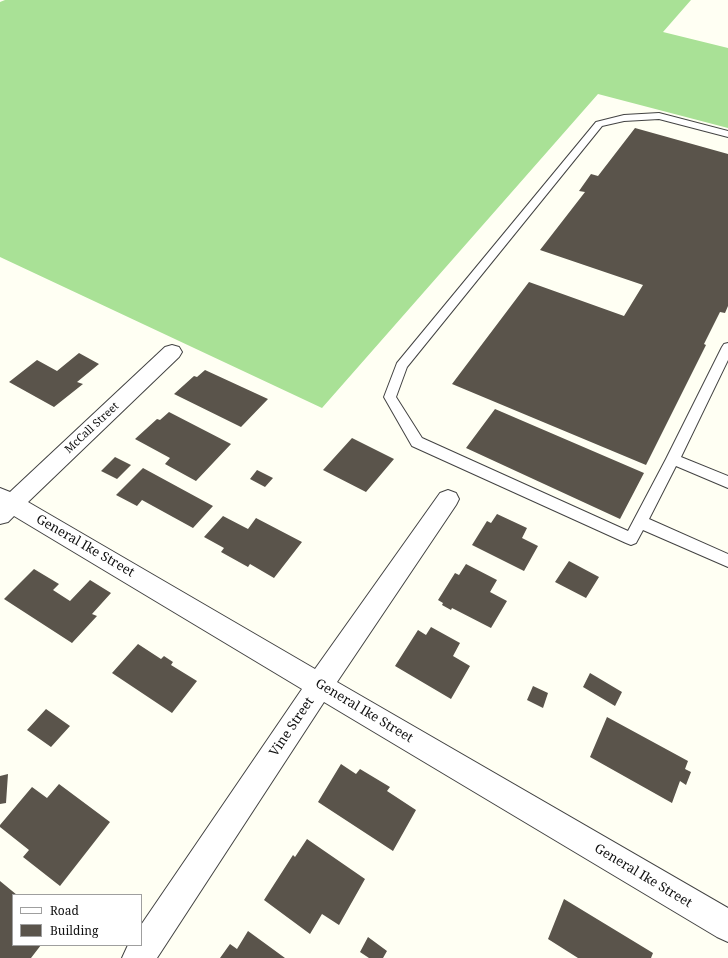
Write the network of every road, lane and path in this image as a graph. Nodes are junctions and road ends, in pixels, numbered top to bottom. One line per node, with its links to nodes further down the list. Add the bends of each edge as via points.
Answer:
1 (728, 134): 8 (lane, via 659,116 624,118 599,124 401,366 390,397 417,442 631,539)
2 (728, 347): 4 (lane)
3 (172, 352): 7 (street, McCall Street)
4 (673, 459): 5 (lane); 8 (lane)
5 (728, 482)
6 (448, 499): 10 (street, Vine Street)
7 (4, 505): 10 (street, General Ike Street)
8 (640, 522): 9 (lane)
9 (728, 561)
10 (320, 684): 11 (street, General Ike Street); 12 (street, Vine Street)
11 (728, 926)
12 (138, 958)

